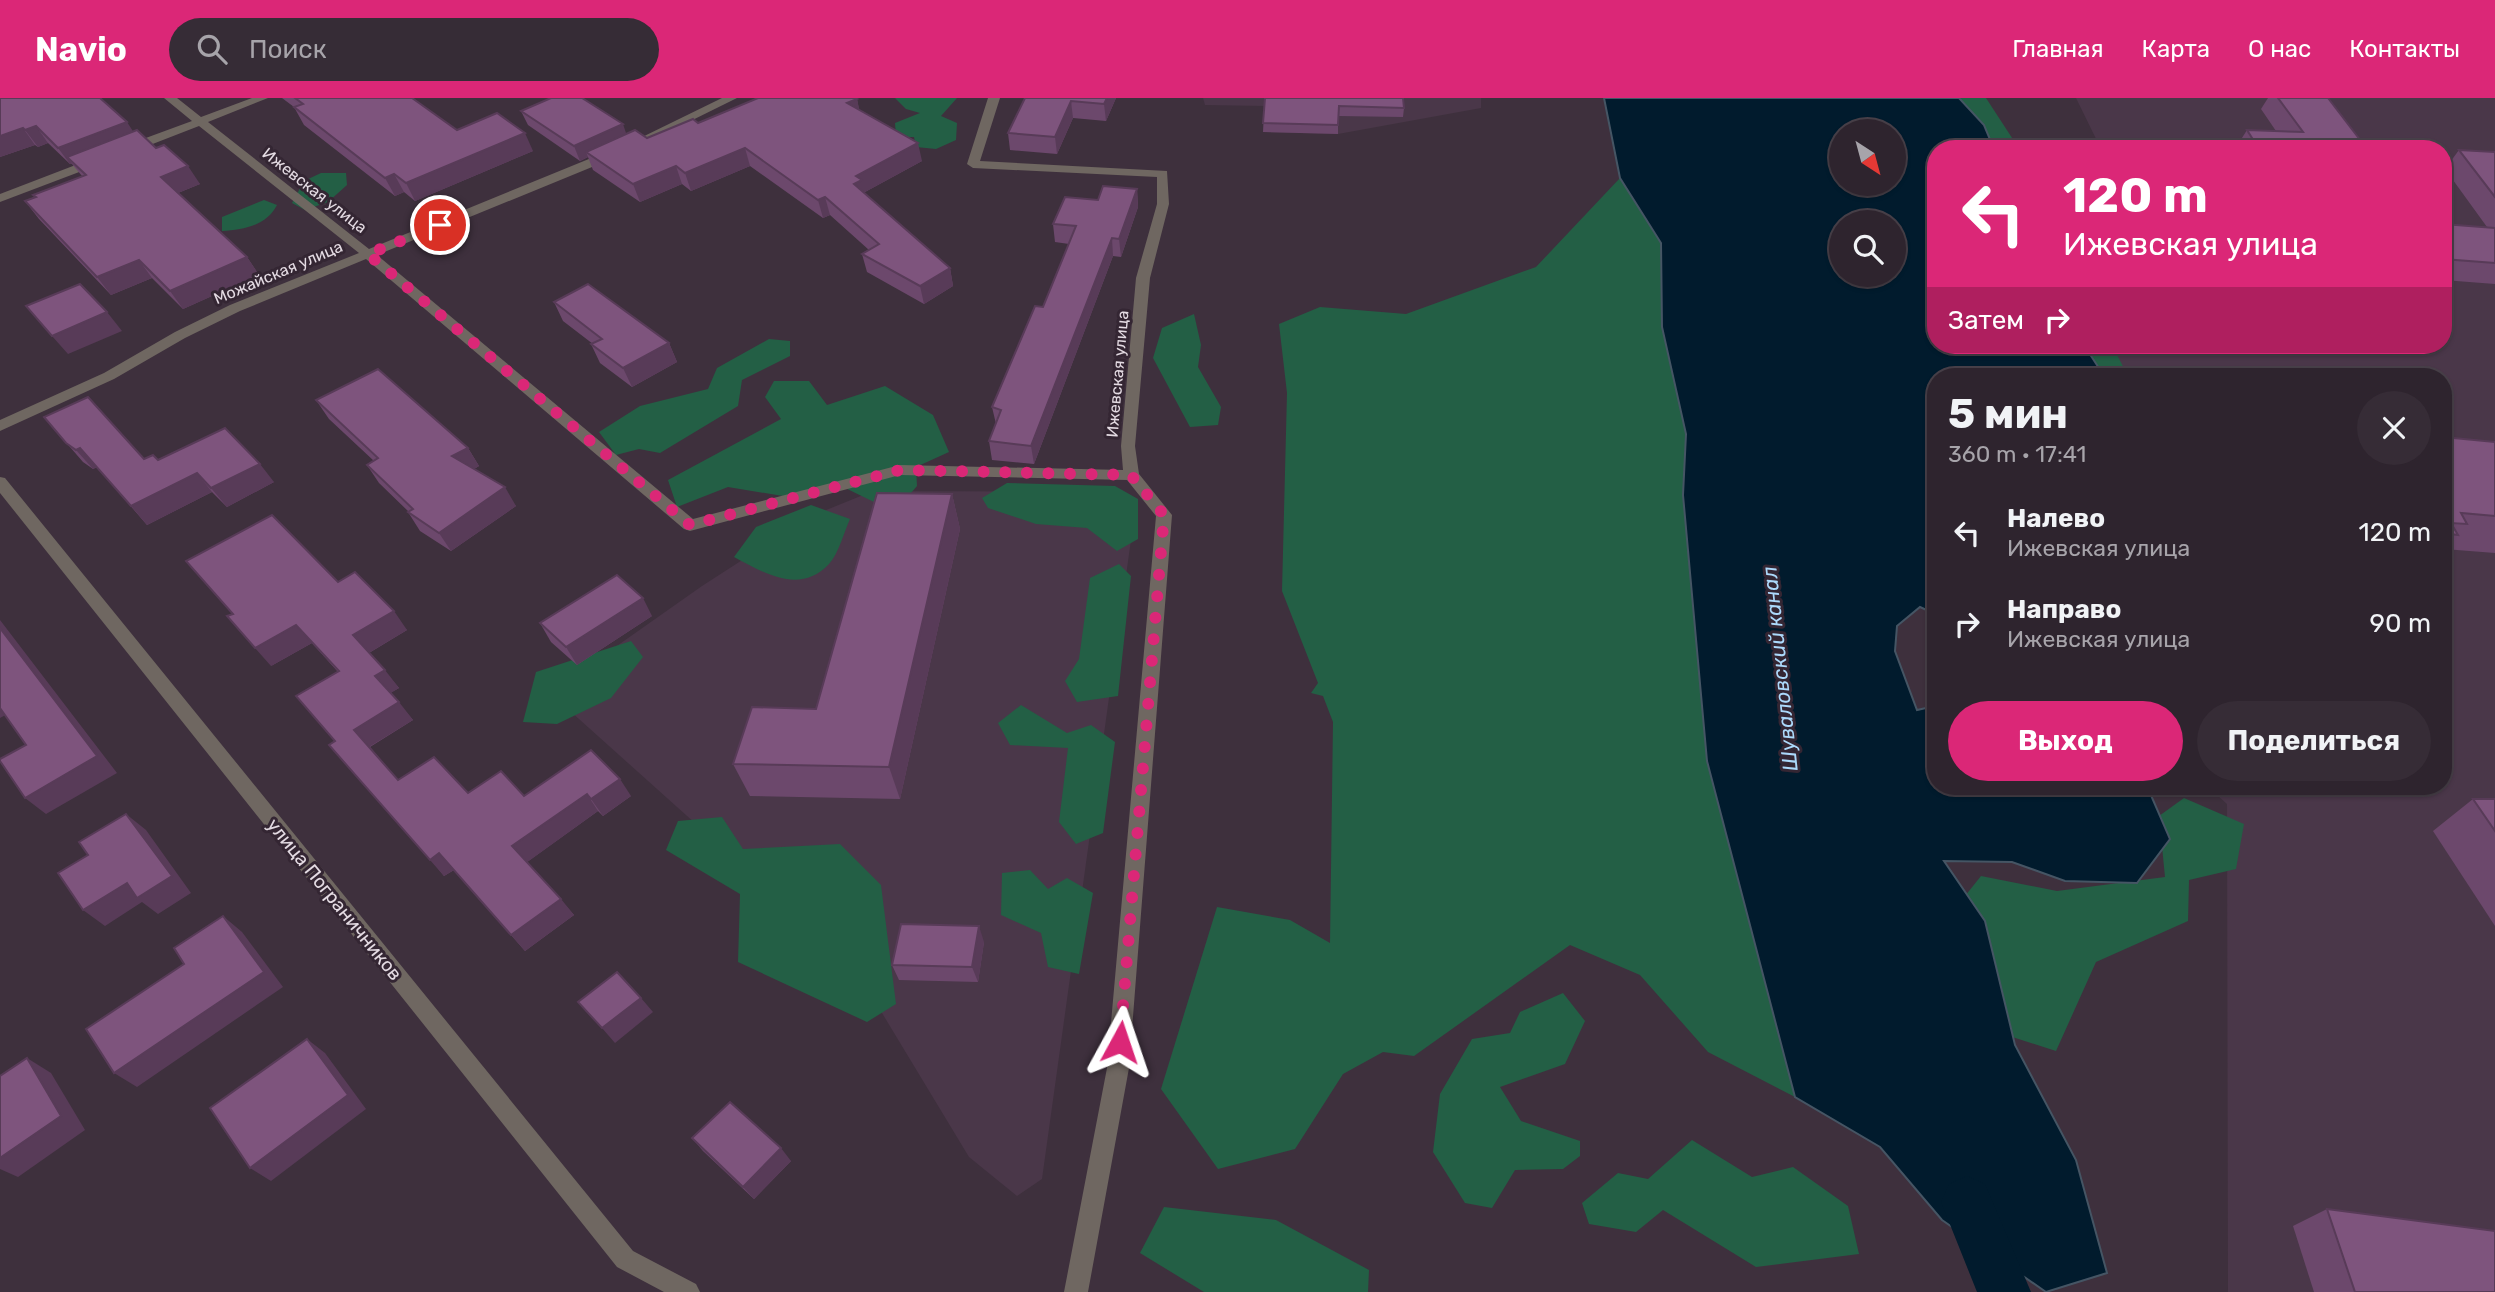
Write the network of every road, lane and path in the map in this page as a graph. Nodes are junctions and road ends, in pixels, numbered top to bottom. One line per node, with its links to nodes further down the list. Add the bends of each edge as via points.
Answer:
1 (170, 98): 5 (street, Ижевская улица)
2 (262, 98): 5 (street)
3 (731, 98): 7 (street, Можайская улица, via 607,157)
4 (994, 98): 9 (street, Ижевская улица, via 973,164 1163,174 1163,204 1143,278 1128,446)
5 (200, 122): 6 (street); 7 (street, Ижевская улица)
6 (0, 198)
7 (368, 254): 8 (street, Можайская улица, via 235,308 109,376); 9 (street, Ижевская улица, via 690,525 900,470)
8 (0, 426)
9 (1131, 475): 12 (street, via 1164,515 1118,1069)
10 (0, 482): 11 (street, улица Пограничников, via 625,1259)
11 (688, 1292)
12 (1076, 1292)

